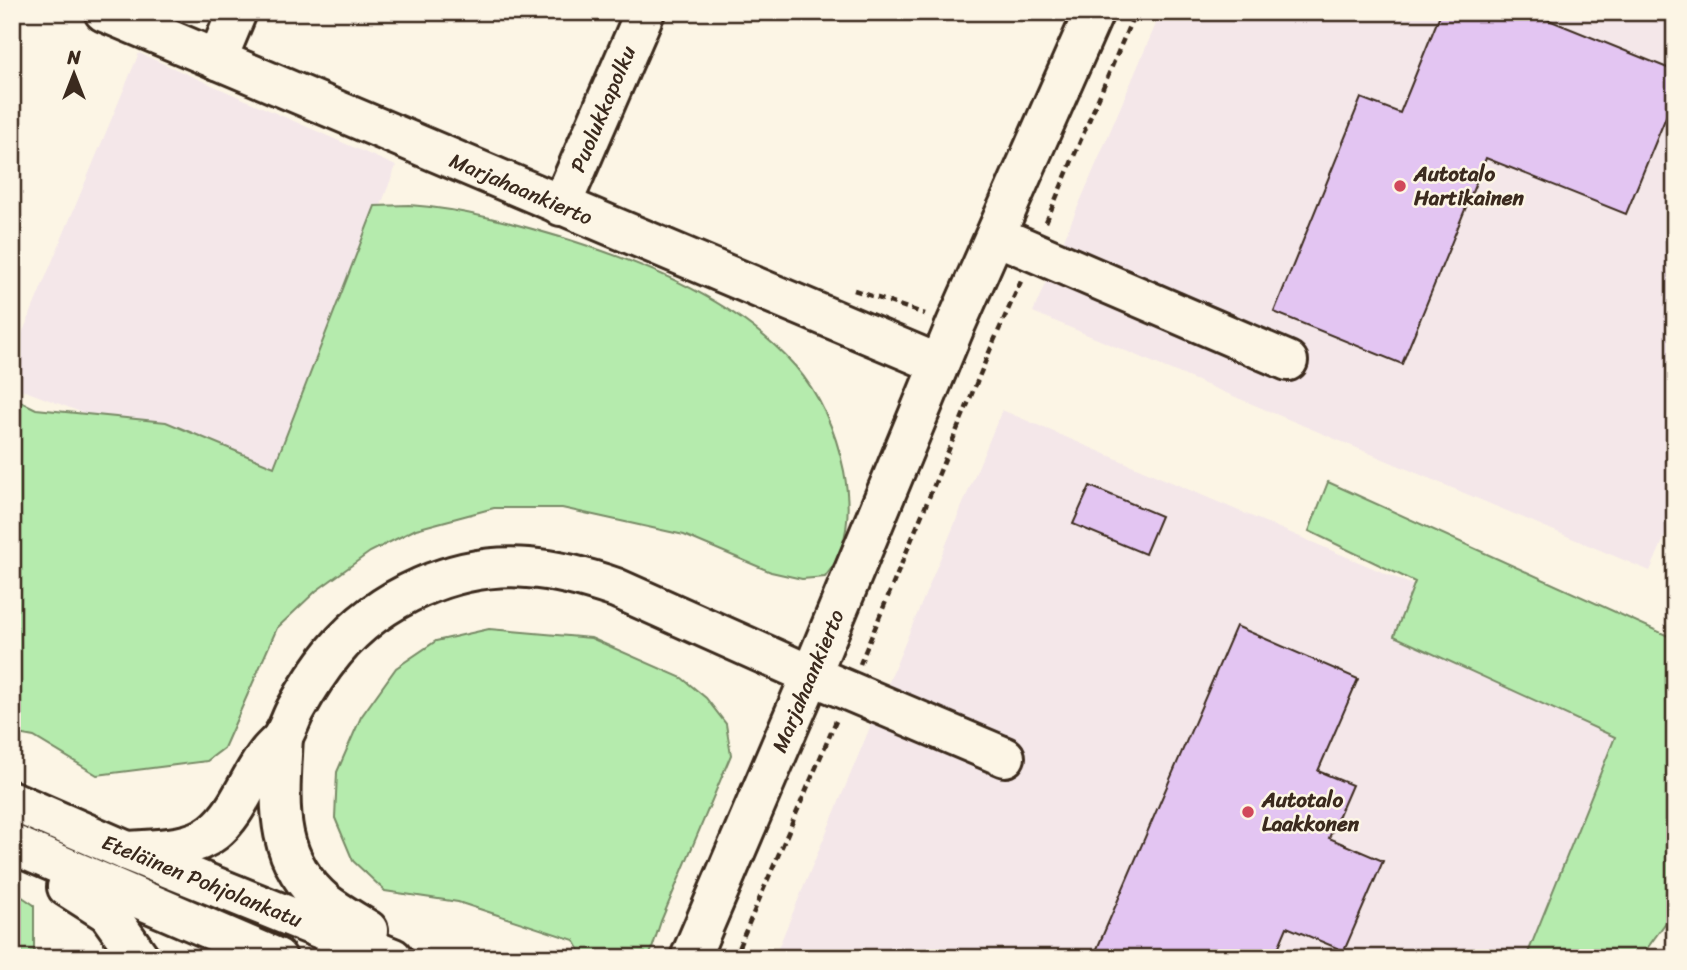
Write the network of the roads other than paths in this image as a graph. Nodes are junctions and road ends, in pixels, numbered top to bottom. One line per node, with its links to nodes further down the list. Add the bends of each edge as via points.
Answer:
1 (104, 12): 5 (street, Marjahaankierto)
2 (237, 12): 5 (street)
3 (645, 12): 6 (street, Puolukkapolku)
4 (1094, 12): 7 (street, Marjahaankierto)
5 (217, 60): 6 (street, Marjahaankierto)
6 (561, 206): 9 (street, Marjahaankierto)
7 (996, 236): 8 (street); 9 (street, Marjahaankierto)
8 (1288, 361)
9 (939, 364): 10 (street, Marjahaankierto)
10 (811, 675): 11 (street, via 616,588 555,571 496,568 405,595 361,624 333,652); 12 (street); 21 (street, Marjahaankierto)
11 (283, 736): 16 (street, via 213,834 181,845); 20 (street, via 280,812 291,860 326,903)
12 (1005, 757)
13 (12, 801): 16 (street, Eteläinen Pohjolankatu)
14 (12, 844): 18 (street, Eteläinen Pohjolankatu)
15 (12, 851): 17 (street, via 108,913)
16 (127, 851): 19 (street, Eteläinen Pohjolankatu)
17 (139, 958)
18 (277, 958)
19 (393, 958)
20 (410, 958)
21 (690, 958)

